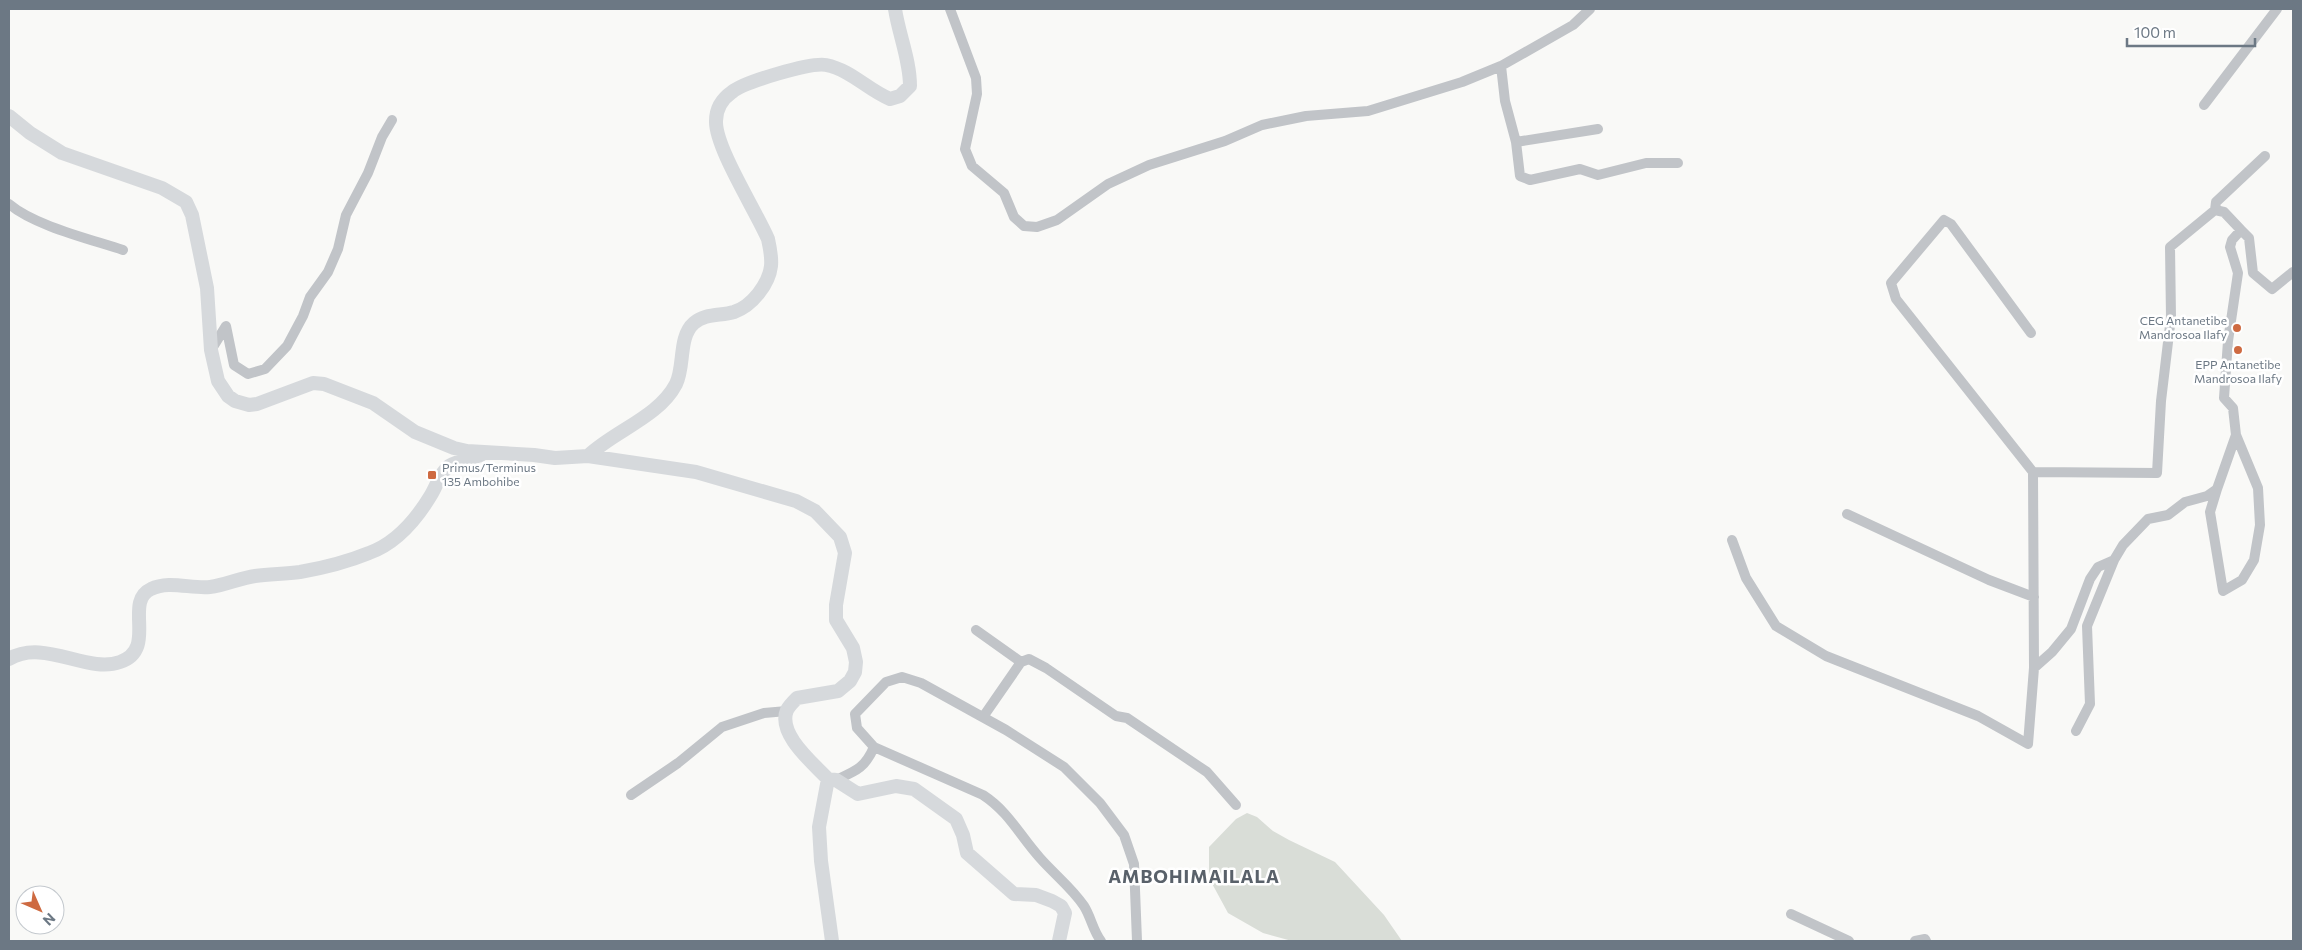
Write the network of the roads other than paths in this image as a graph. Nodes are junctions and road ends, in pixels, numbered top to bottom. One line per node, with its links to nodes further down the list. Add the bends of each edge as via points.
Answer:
1 (895, 9): 22 (street, via 910,71 910,86 900,96 890,99 837,68 812,64 739,88 720,104 716,122 720,143 768,240 772,254 769,274 762,288 745,306 695,322 686,336 681,372 674,387 654,409 601,443)
2 (950, 9): 5 (street, via 976,78 977,94 965,149 972,166 1004,193 1014,217 1024,226 1037,227 1057,220 1108,184 1149,165 1225,141 1262,125 1306,116 1368,111 1432,92)
3 (1590, 9): 5 (street, via 1574,25)
4 (2277, 9): 6 (street)
5 (1501, 66): 10 (street, via 1505,101)
6 (2204, 105)
7 (9, 116): 19 (street, via 30,134 62,153 162,188 186,202 192,215 207,288)
8 (392, 120): 19 (street, via 346,215 338,249 328,272 310,297 287,346 265,369 248,374 234,365 226,326)
9 (1598, 129): 10 (street)
10 (1516, 142): 12 (street, via 1520,176 1530,180 1580,169 1598,175 1646,163)
11 (2265, 156): 14 (street, via 2216,202)
12 (1678, 163)
13 (9, 204): 16 (street, via 17,212)
14 (2214, 210): 15 (street, via 2227,215); 23 (street, via 2170,247 2171,317 2157,473)
15 (2242, 230): 17 (street, via 2249,238 2253,273 2272,289); 20 (street, via 2230,247 2238,273 2224,398 2233,408)
16 (123, 250)
17 (2293, 272)
18 (2031, 333): 23 (street, via 1951,224 1944,220 1891,283 1896,299)
19 (211, 350): 21 (street, via 218,381 228,396 242,404 257,404 313,384 324,384 373,403 428,439 454,448)
20 (2236, 435): 24 (street); 24 (street, via 2258,488 2260,525 2254,560 2242,580 2223,591 2210,512)
21 (487, 453): 22 (street, via 562,458); 30 (street, via 449,467 411,523 386,545 371,553 299,572 253,576 218,586 165,585 149,589 141,597 137,648 124,660 110,664 41,653 21,654)
22 (588, 456): 33 (street, via 696,472 796,501 815,512 840,537 845,553 836,620 853,648 855,672 838,691 797,698)
23 (2033, 472): 28 (street)
24 (2217, 489): 27 (street, via 2207,496 2185,502 2168,516 2148,519 2123,544)
25 (1847, 514): 28 (street, via 1989,580)
26 (1732, 540): 32 (street, via 1746,578 1776,626 1826,656 1978,716 2028,744)
27 (2114, 560): 32 (street, via 2098,567 2090,579 2071,629); 35 (street, via 2087,626 2090,704)
28 (2034, 597): 32 (street)
29 (976, 630): 31 (street)
30 (9, 660)
31 (1021, 662): 34 (street); 39 (street, via 1029,659 1116,716 1127,718 1206,772)
32 (2034, 668)
33 (787, 711): 37 (street, via 786,726 790,738); 38 (street, via 764,713 722,727)
34 (983, 717): 36 (street, via 921,683 902,677 886,682 855,714 857,728); 44 (street, via 1064,767 1100,803 1124,835 1134,864)
35 (2076, 732)
36 (874, 747): 37 (street, via 862,767); 43 (street, via 998,805 1039,858 1085,908)
37 (832, 780): 41 (street, via 819,826); 42 (street, via 858,794 905,787 956,819 967,854 1014,894 1036,895 1060,906 1065,914)
38 (631, 795)
39 (1236, 805)
40 (1791, 914): 45 (street)
41 (832, 941)
42 (1059, 941)
43 (1101, 941)
44 (1137, 941)
45 (1849, 941)
46 (1915, 941): 47 (street, via 1924,938)
47 (1926, 941)

